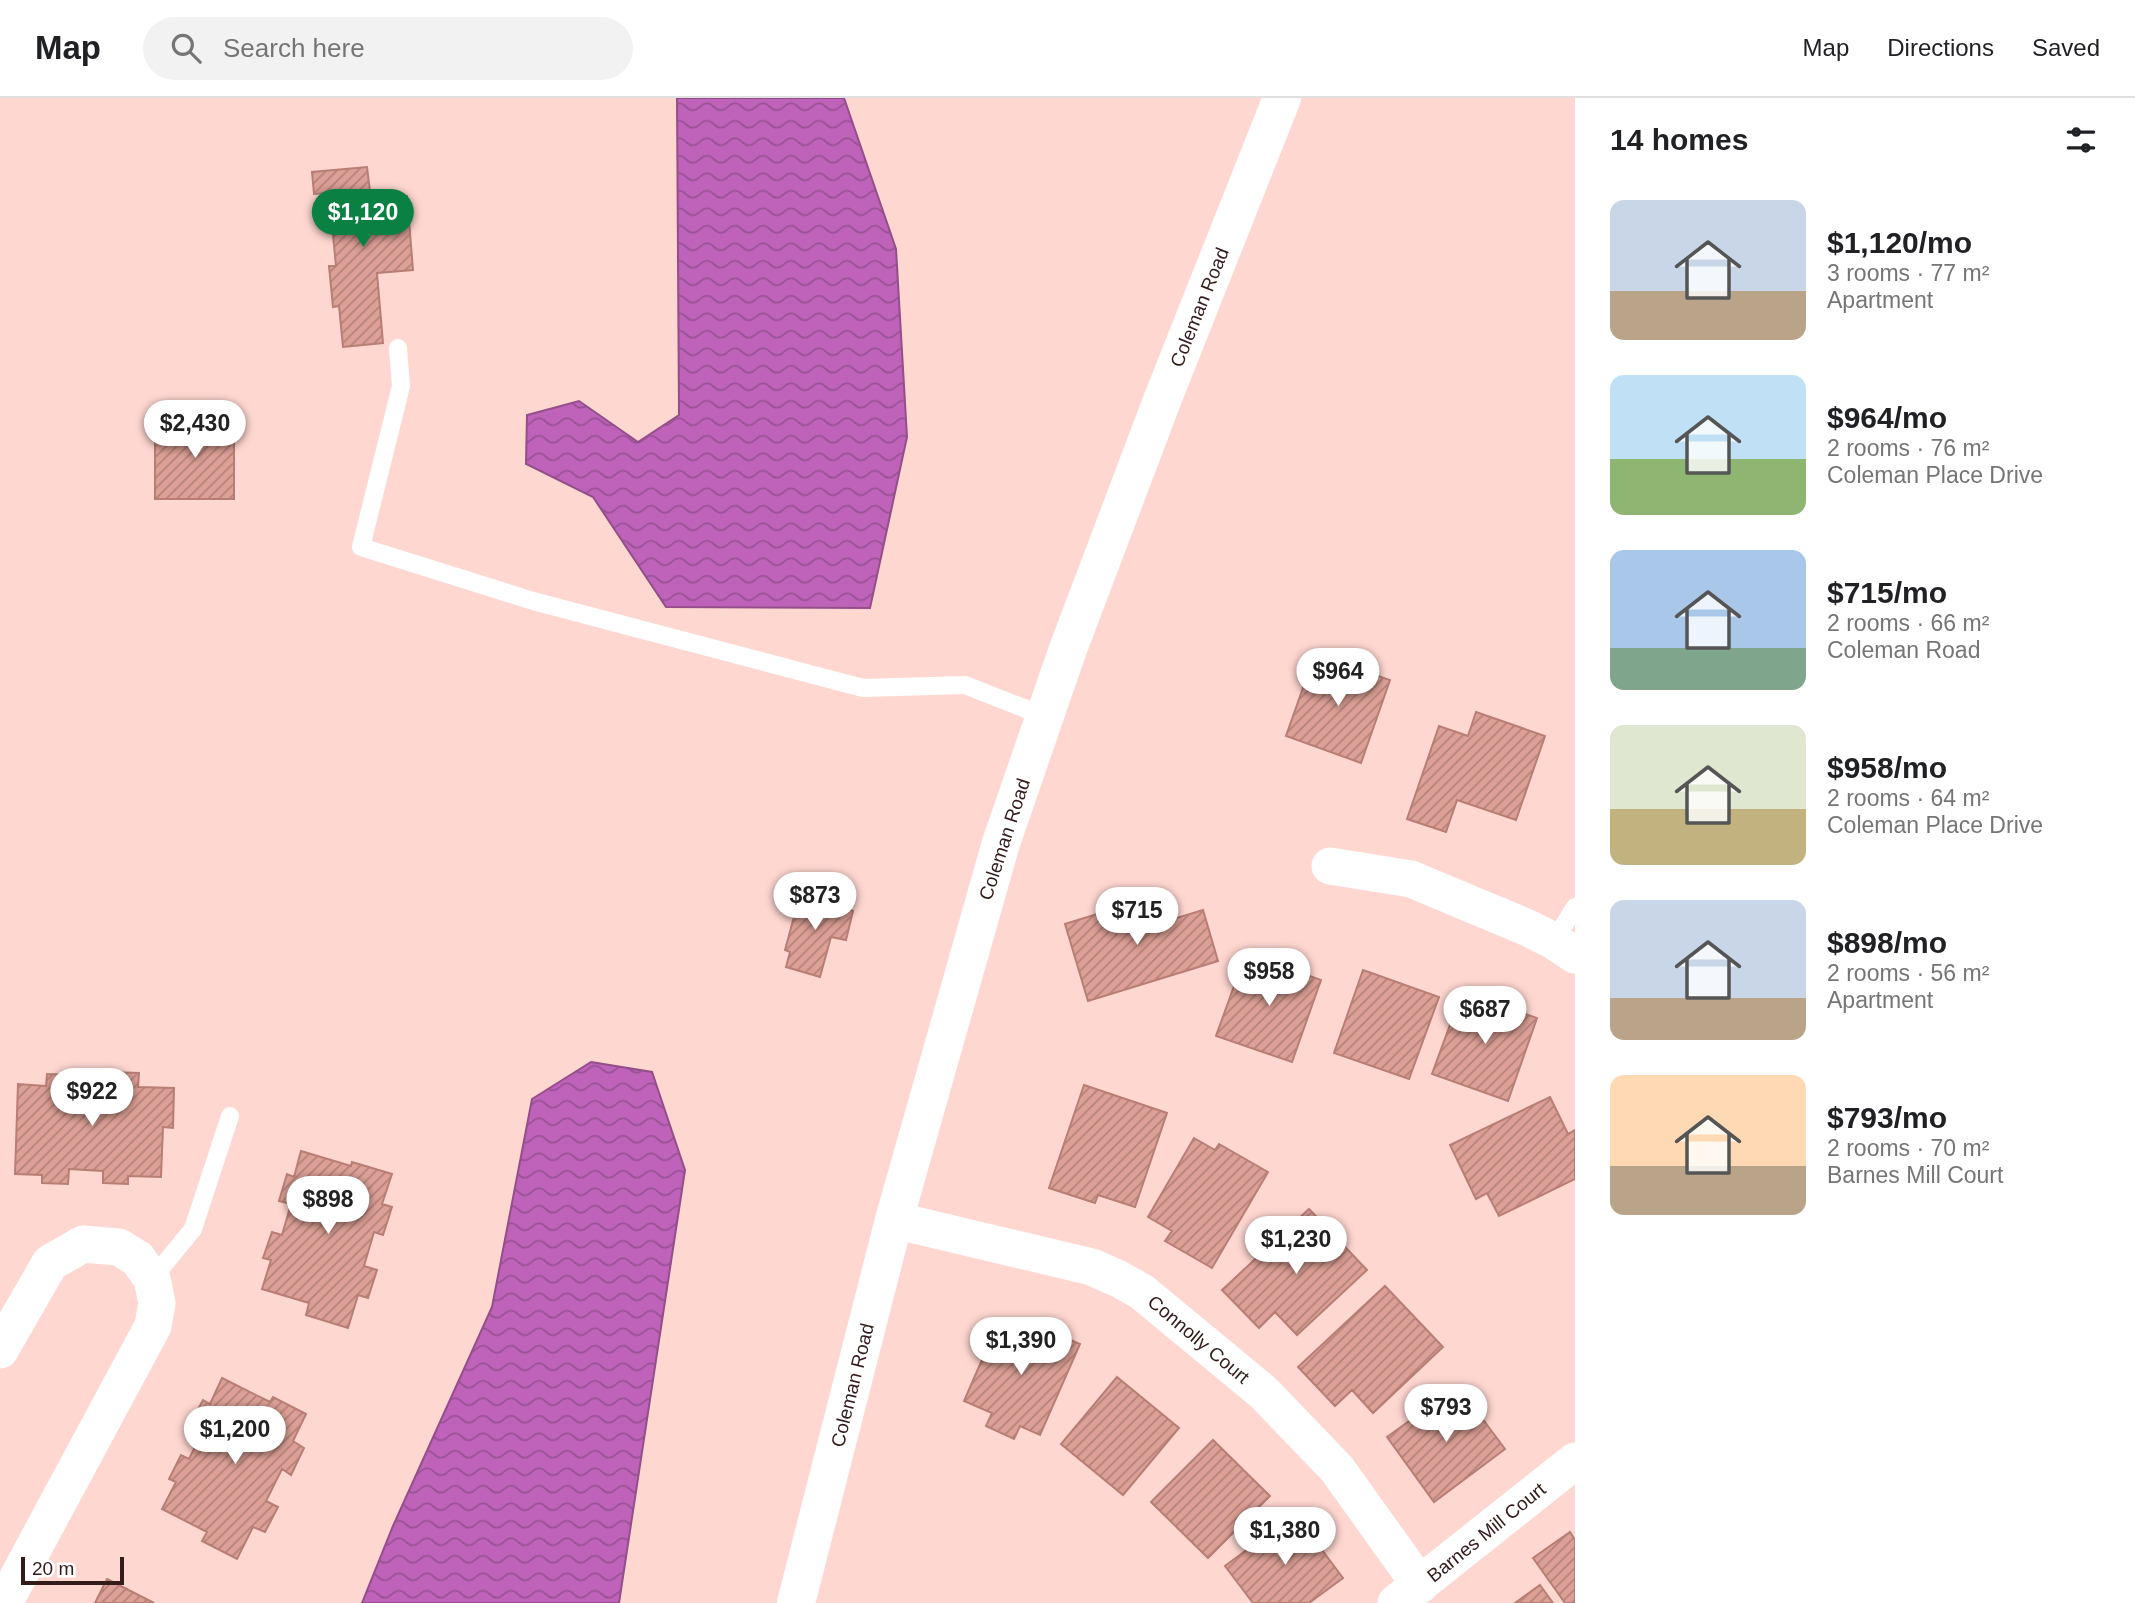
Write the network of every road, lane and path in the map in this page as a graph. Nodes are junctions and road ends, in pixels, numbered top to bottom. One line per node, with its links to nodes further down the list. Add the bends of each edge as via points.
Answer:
1 (1282, 98): 3 (street, Coleman Road)
2 (398, 348): 3 (lane, via 401,386 361,547 533,601 863,688 965,685)
3 (1044, 716): 8 (street, Coleman Road, via 1001,843)
4 (1330, 866): 6 (street, via 1411,879)
5 (1575, 907): 6 (lane)
6 (1564, 948)
7 (230, 1116): 9 (lane, via 193,1229)
8 (894, 1220): 12 (street, Connolly Court, via 1092,1267 1142,1292 1264,1393 1337,1469); 14 (street, Coleman Road)
9 (152, 1279): 10 (street, via 138,1259 119,1247 83,1244 50,1263); 13 (street, via 157,1303 153,1326)
10 (0, 1350)
11 (1575, 1461): 12 (street, Barnes Mill Court)
12 (1408, 1594)
13 (4, 1603)
14 (796, 1603)

